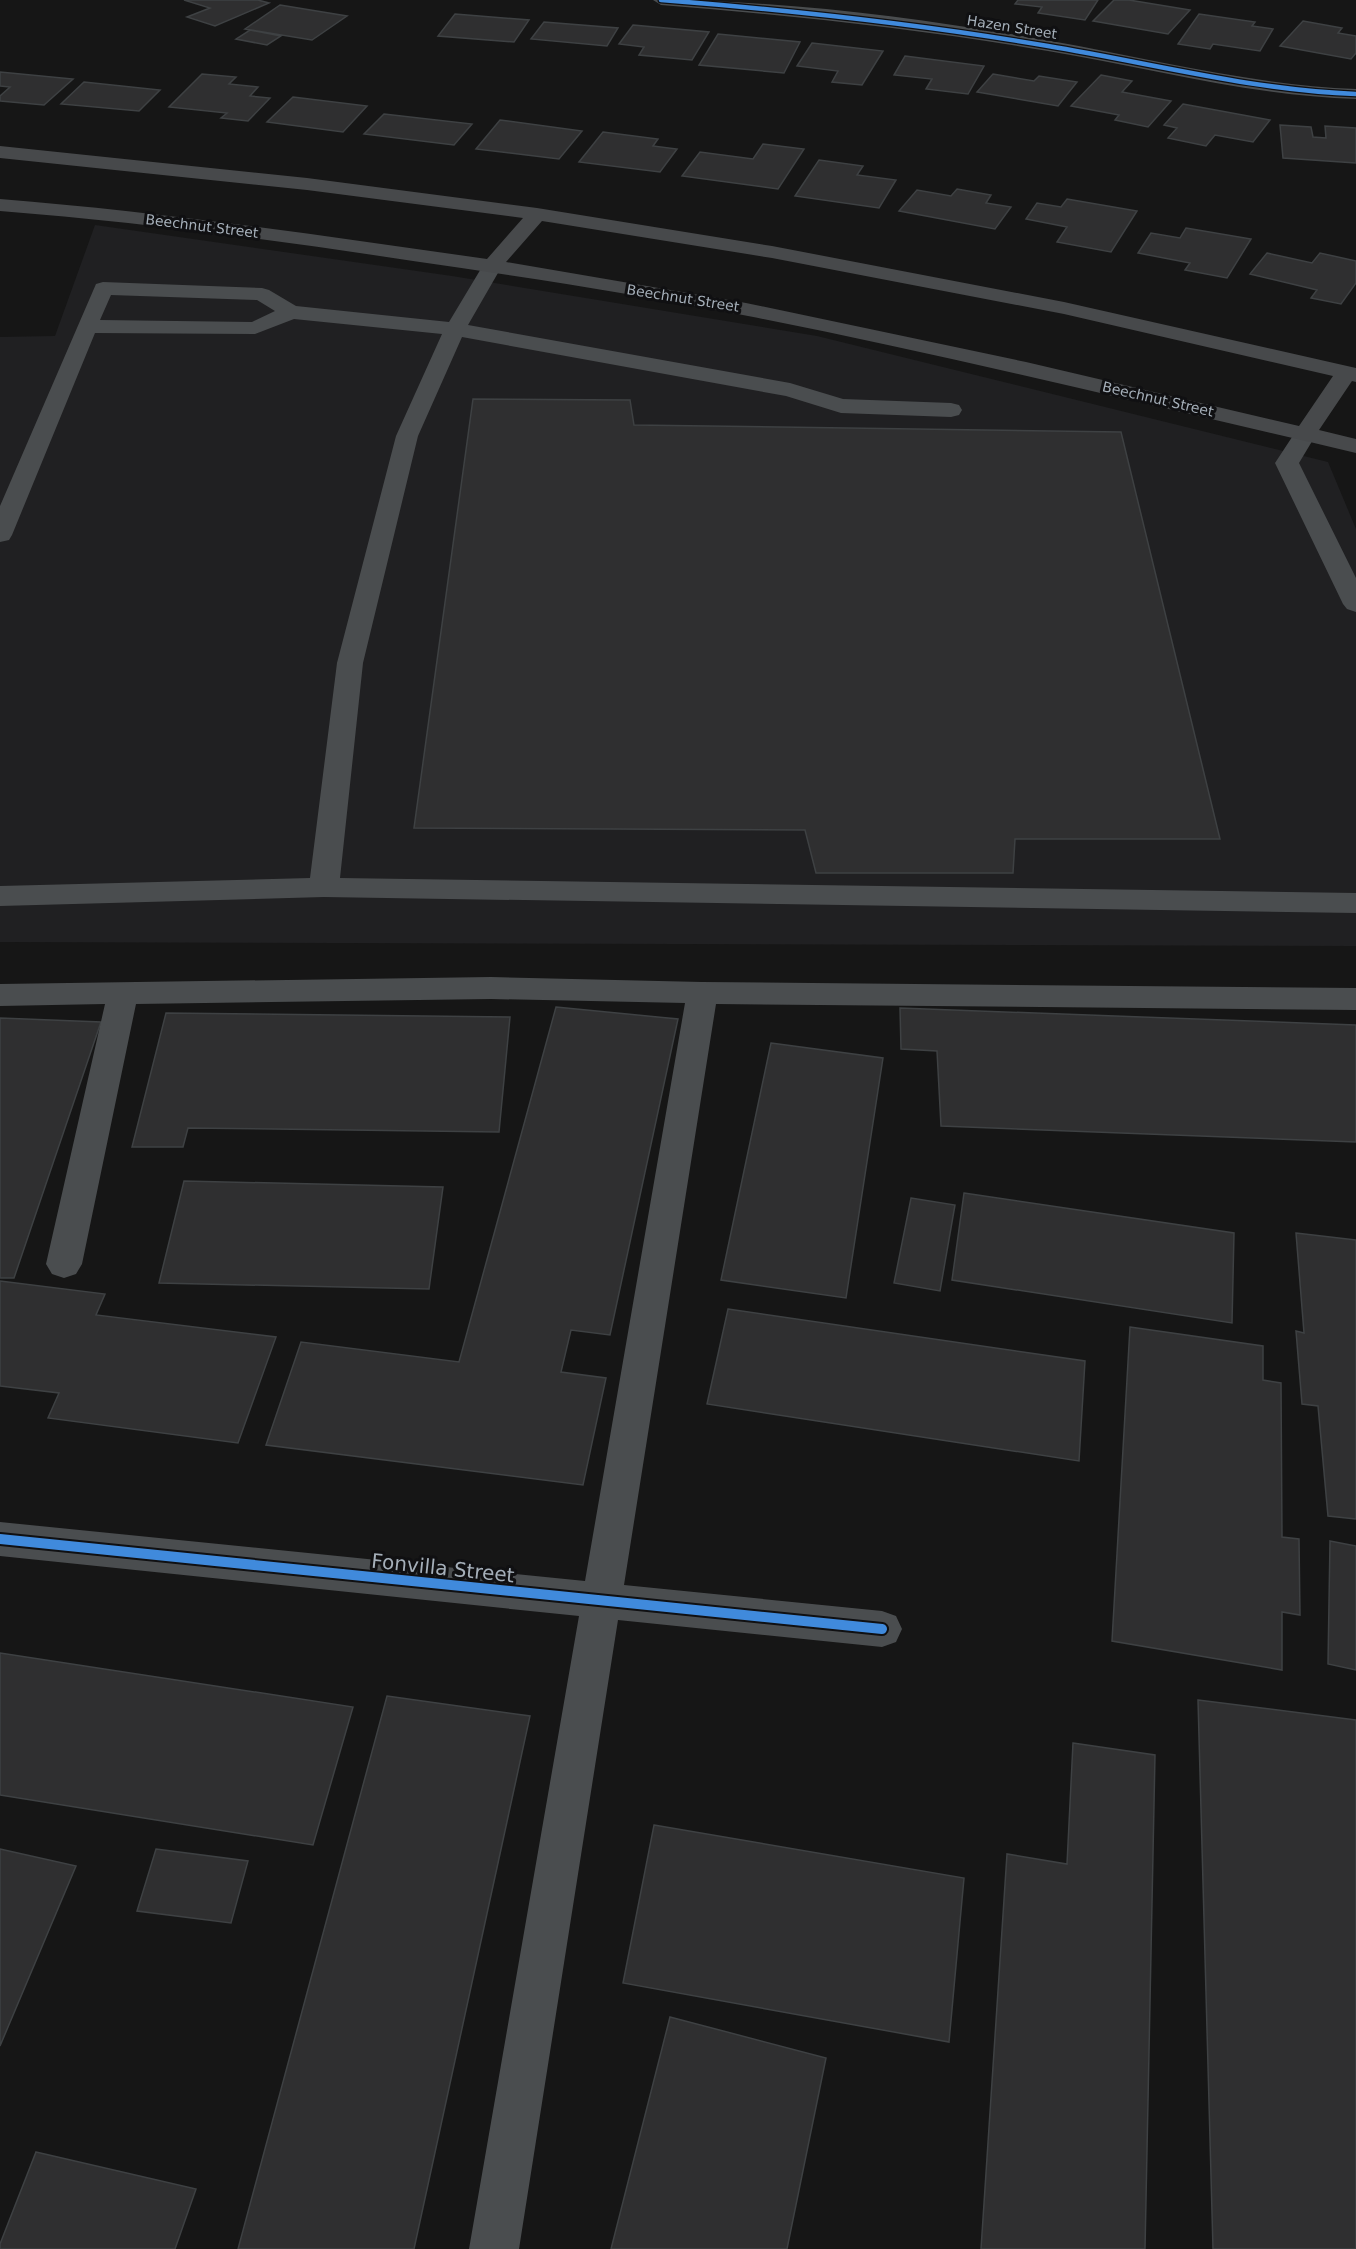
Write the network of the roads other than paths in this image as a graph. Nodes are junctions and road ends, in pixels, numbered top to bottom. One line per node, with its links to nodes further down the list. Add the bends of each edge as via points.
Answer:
1 (661, 0): 2 (street, Hazen Street, via 895,23 1233,81 1323,94)
2 (1356, 94)
3 (0, 152): 5 (main road, via 307,184)
4 (3, 209): 6 (main road, Beechnut Street, via 75,211)
5 (537, 214): 6 (main road); 10 (main road, via 772,252 1064,308)
6 (492, 266): 9 (street); 12 (main road, Beechnut Street, via 746,309)
7 (291, 312): 8 (street, via 255,328); 8 (street, via 262,294 103,288); 9 (street)
8 (87, 326): 14 (street)
9 (454, 329): 11 (street, via 790,390 841,406); 16 (street, via 410,425 350,663)
10 (1351, 374): 12 (main road)
11 (951, 410)
12 (1306, 433): 13 (main road, Beechnut Street); 15 (street, via 1287,462)
13 (1356, 446)
14 (0, 535)
15 (1356, 604)
16 (324, 887): 17 (street); 18 (street)
17 (0, 896)
18 (1356, 903)
19 (123, 993): 20 (street, via 491,988); 21 (street); 23 (street)
20 (702, 993): 22 (street); 25 (street)
21 (0, 995)
22 (1356, 999)
23 (64, 1264)
24 (0, 1539): 25 (street, Fonvilla Street)
25 (600, 1600): 26 (street, Fonvilla Street); 27 (street)
26 (882, 1629)
27 (494, 2249)

